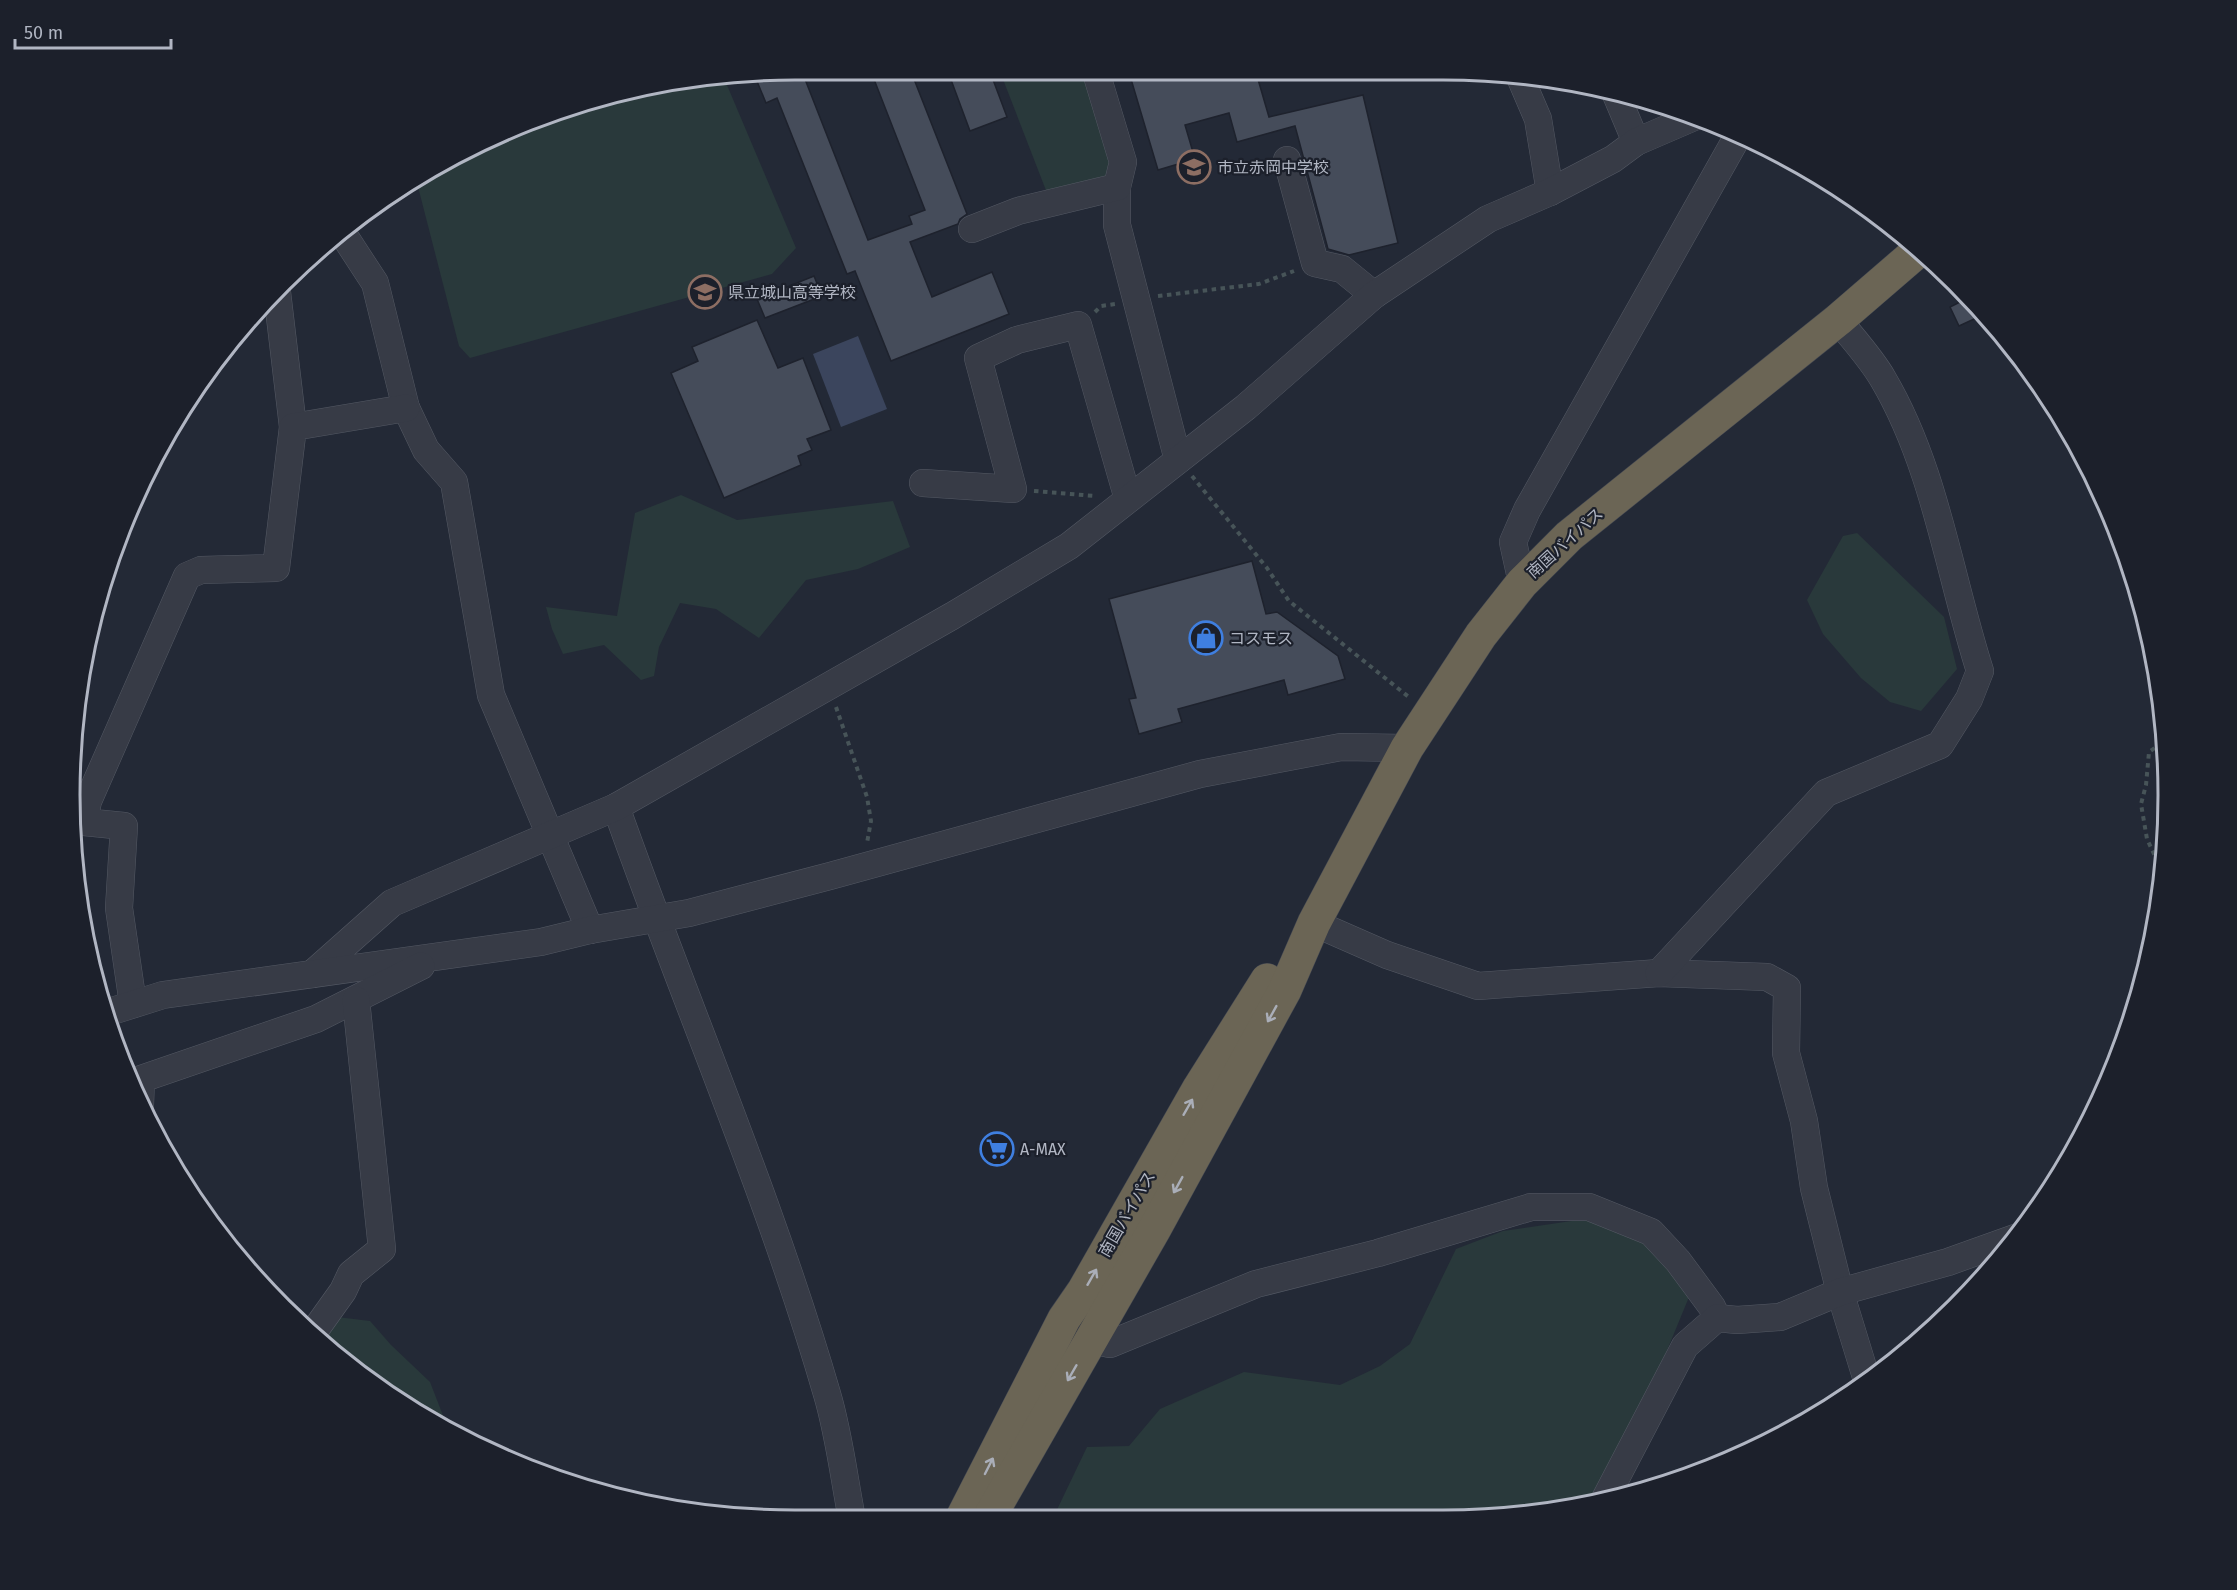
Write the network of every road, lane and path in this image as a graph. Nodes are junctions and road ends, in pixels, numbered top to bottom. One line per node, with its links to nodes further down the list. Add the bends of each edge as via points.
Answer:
1 (1098, 80): 8 (street, via 1123,162)
2 (1523, 85): 9 (street, via 1538,119)
3 (1619, 102): 5 (street)
4 (1684, 121): 5 (street)
5 (1636, 142): 9 (street, via 1613,159)
6 (1734, 142): 25 (street, via 1527,510 1513,542)
7 (1287, 160): 13 (street)
8 (1117, 187): 10 (street, via 1018,211); 15 (street, via 1117,225)
9 (1550, 192): 14 (street, via 1488,219)
10 (972, 229)
11 (343, 240): 19 (street, via 375,283)
12 (1912, 256): 17 (highway, 南国バイパス)
13 (1315, 263): 14 (street, via 1342,269); 15 (path, via 1259,284)
14 (1374, 295): 21 (street)
15 (1136, 299): 18 (path, via 1101,306); 21 (street)
16 (278, 301): 20 (street)
17 (1838, 320): 25 (highway, 南国バイパス, via 1569,536); 38 (street, via 1882,378 1913,441 1980,671 1969,699 1940,745 1826,793)
18 (1078, 326): 23 (street, via 1017,340 978,358); 24 (street)
19 (406, 408): 20 (street); 31 (street, via 426,450 454,482 491,695)
20 (293, 427): 41 (street, via 276,568 201,570 187,576 88,801 84,822 124,826 118,908)
21 (1179, 460): 24 (street); 27 (path, via 1289,601)
22 (923, 483): 23 (street)
23 (1012, 489): 24 (path)
24 (1128, 499): 26 (street, via 1069,546)
25 (1522, 583): 27 (highway, 南国バイパス, via 1481,635)
26 (829, 686): 30 (street); 33 (path, via 867,796 871,821)
27 (1429, 714): 29 (highway, 南国バイパス)
28 (2156, 747): 32 (path, via 2149,752 2141,804 2147,839)
29 (1407, 748): 33 (street, via 1341,747 1200,774); 35 (highway, 南国バイパス)
30 (616, 807): 31 (street); 34 (street)
31 (550, 837): 36 (street); 39 (street, via 392,903)
32 (2155, 855)
33 (862, 867): 34 (street)
34 (656, 920): 36 (street); 51 (street, via 779,1243 828,1396)
35 (1314, 923): 38 (street, via 1387,956 1478,986); 46 (highway, 南国バイパス, one-way to 35, via 1198,1088 1268,978); 48 (highway, 南国バイパス, one-way to 48, via 1285,990)
36 (590, 930): 37 (street, via 542,942)
37 (438, 957): 39 (street); 40 (street)
38 (1659, 973): 44 (street, via 1767,977 1787,988 1786,1053)
39 (312, 974): 41 (street, via 164,995)
40 (356, 1000): 42 (street, via 316,1019 141,1078); 47 (street, via 382,1249 351,1274)
41 (121, 1008)
42 (141, 1084)
43 (1999, 1244): 44 (street)
44 (1840, 1292): 45 (street, via 1780,1317); 49 (street)
45 (1717, 1318): 48 (street, via 1678,1261 1651,1232 1589,1206 1532,1208 1256,1284 1110,1344); 50 (street, via 1686,1346)
46 (1064, 1319): 48 (street); 52 (highway, 南国バイパス, one-way to 46)
47 (317, 1327)
48 (1091, 1340): 53 (highway, 南国バイパス, one-way to 53)
49 (1865, 1373)
50 (1610, 1490)
51 (850, 1510)
52 (966, 1510)
53 (994, 1510)

